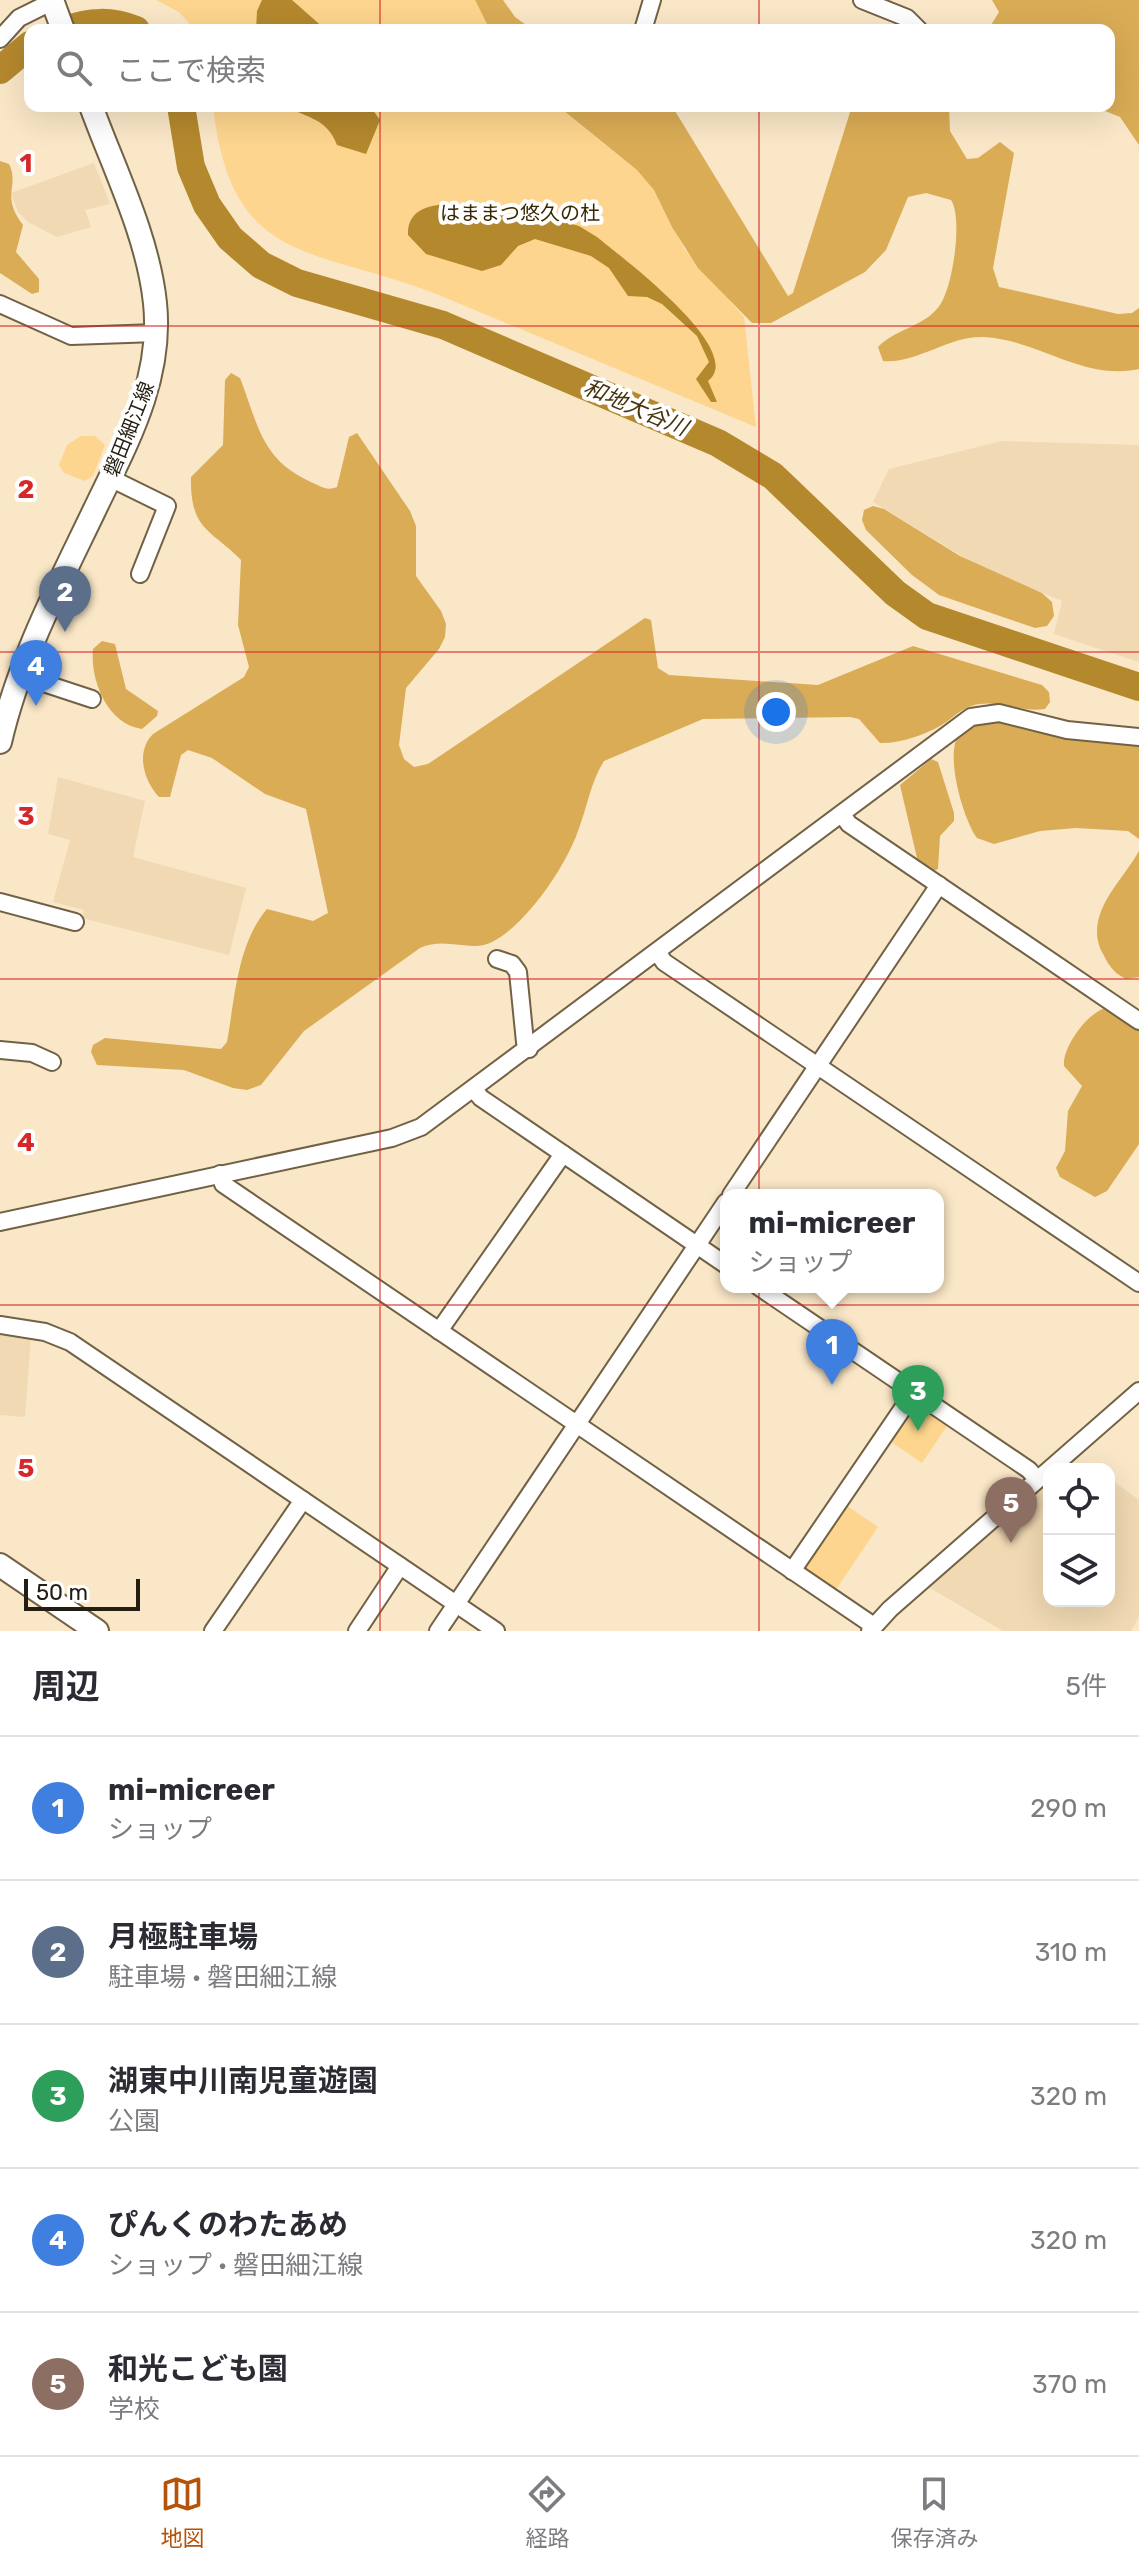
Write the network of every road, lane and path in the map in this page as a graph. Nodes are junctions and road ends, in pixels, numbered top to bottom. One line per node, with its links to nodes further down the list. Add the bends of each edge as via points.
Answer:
1 (652, 0): 4 (street)
2 (862, 0): 5 (street)
3 (56, 11): 6 (street, via 19,18)
4 (645, 24)
5 (913, 24)
6 (0, 39)
7 (93, 112): 9 (main road, 磐田細江線, via 148,265)
8 (0, 304): 9 (street, via 71,336)
9 (156, 333): 10 (main road, 磐田細江線, via 144,401)
10 (110, 478): 11 (street, via 167,506); 12 (main road, 磐田細江線)
11 (140, 574)
12 (19, 675): 13 (street); 15 (main road, 磐田細江線)
13 (92, 699)
14 (1139, 737): 16 (street, via 1067,730 985,713 959,724)
15 (0, 742)
16 (843, 816): 17 (street); 20 (street)
17 (939, 885): 22 (street); 26 (street)
18 (0, 902): 19 (street)
19 (75, 922)
20 (658, 953): 23 (street); 26 (street)
21 (497, 959): 23 (street, via 518,972)
22 (1139, 1021)
23 (529, 1049): 27 (street)
24 (0, 1050): 25 (street, via 32,1053)
25 (52, 1062)
26 (818, 1066): 30 (street); 35 (street)
27 (474, 1090): 28 (street); 29 (street, via 407,1134)
28 (563, 1154): 33 (street); 38 (street)
29 (220, 1174): 32 (street); 38 (street, via 223,1184)
30 (735, 1189)
31 (720, 1211): 33 (street)
32 (0, 1222)
33 (697, 1245): 34 (street); 41 (street)
34 (720, 1261)
35 (1139, 1283)
36 (768, 1293): 40 (street)
37 (0, 1325): 43 (street, via 62,1337)
38 (439, 1331): 41 (street)
39 (1139, 1391): 42 (street)
40 (914, 1392): 42 (street); 46 (street)
41 (577, 1425): 46 (street); 47 (street)
42 (1036, 1478): 48 (street)
43 (303, 1500): 45 (street); 50 (street)
44 (0, 1565): 49 (main road)
45 (400, 1566): 47 (street); 51 (street)
46 (792, 1571): 48 (street)
47 (456, 1604): 52 (street); 53 (street)
48 (872, 1629)
49 (97, 1631)
50 (213, 1631)
51 (357, 1631)
52 (438, 1631)
53 (496, 1631)

